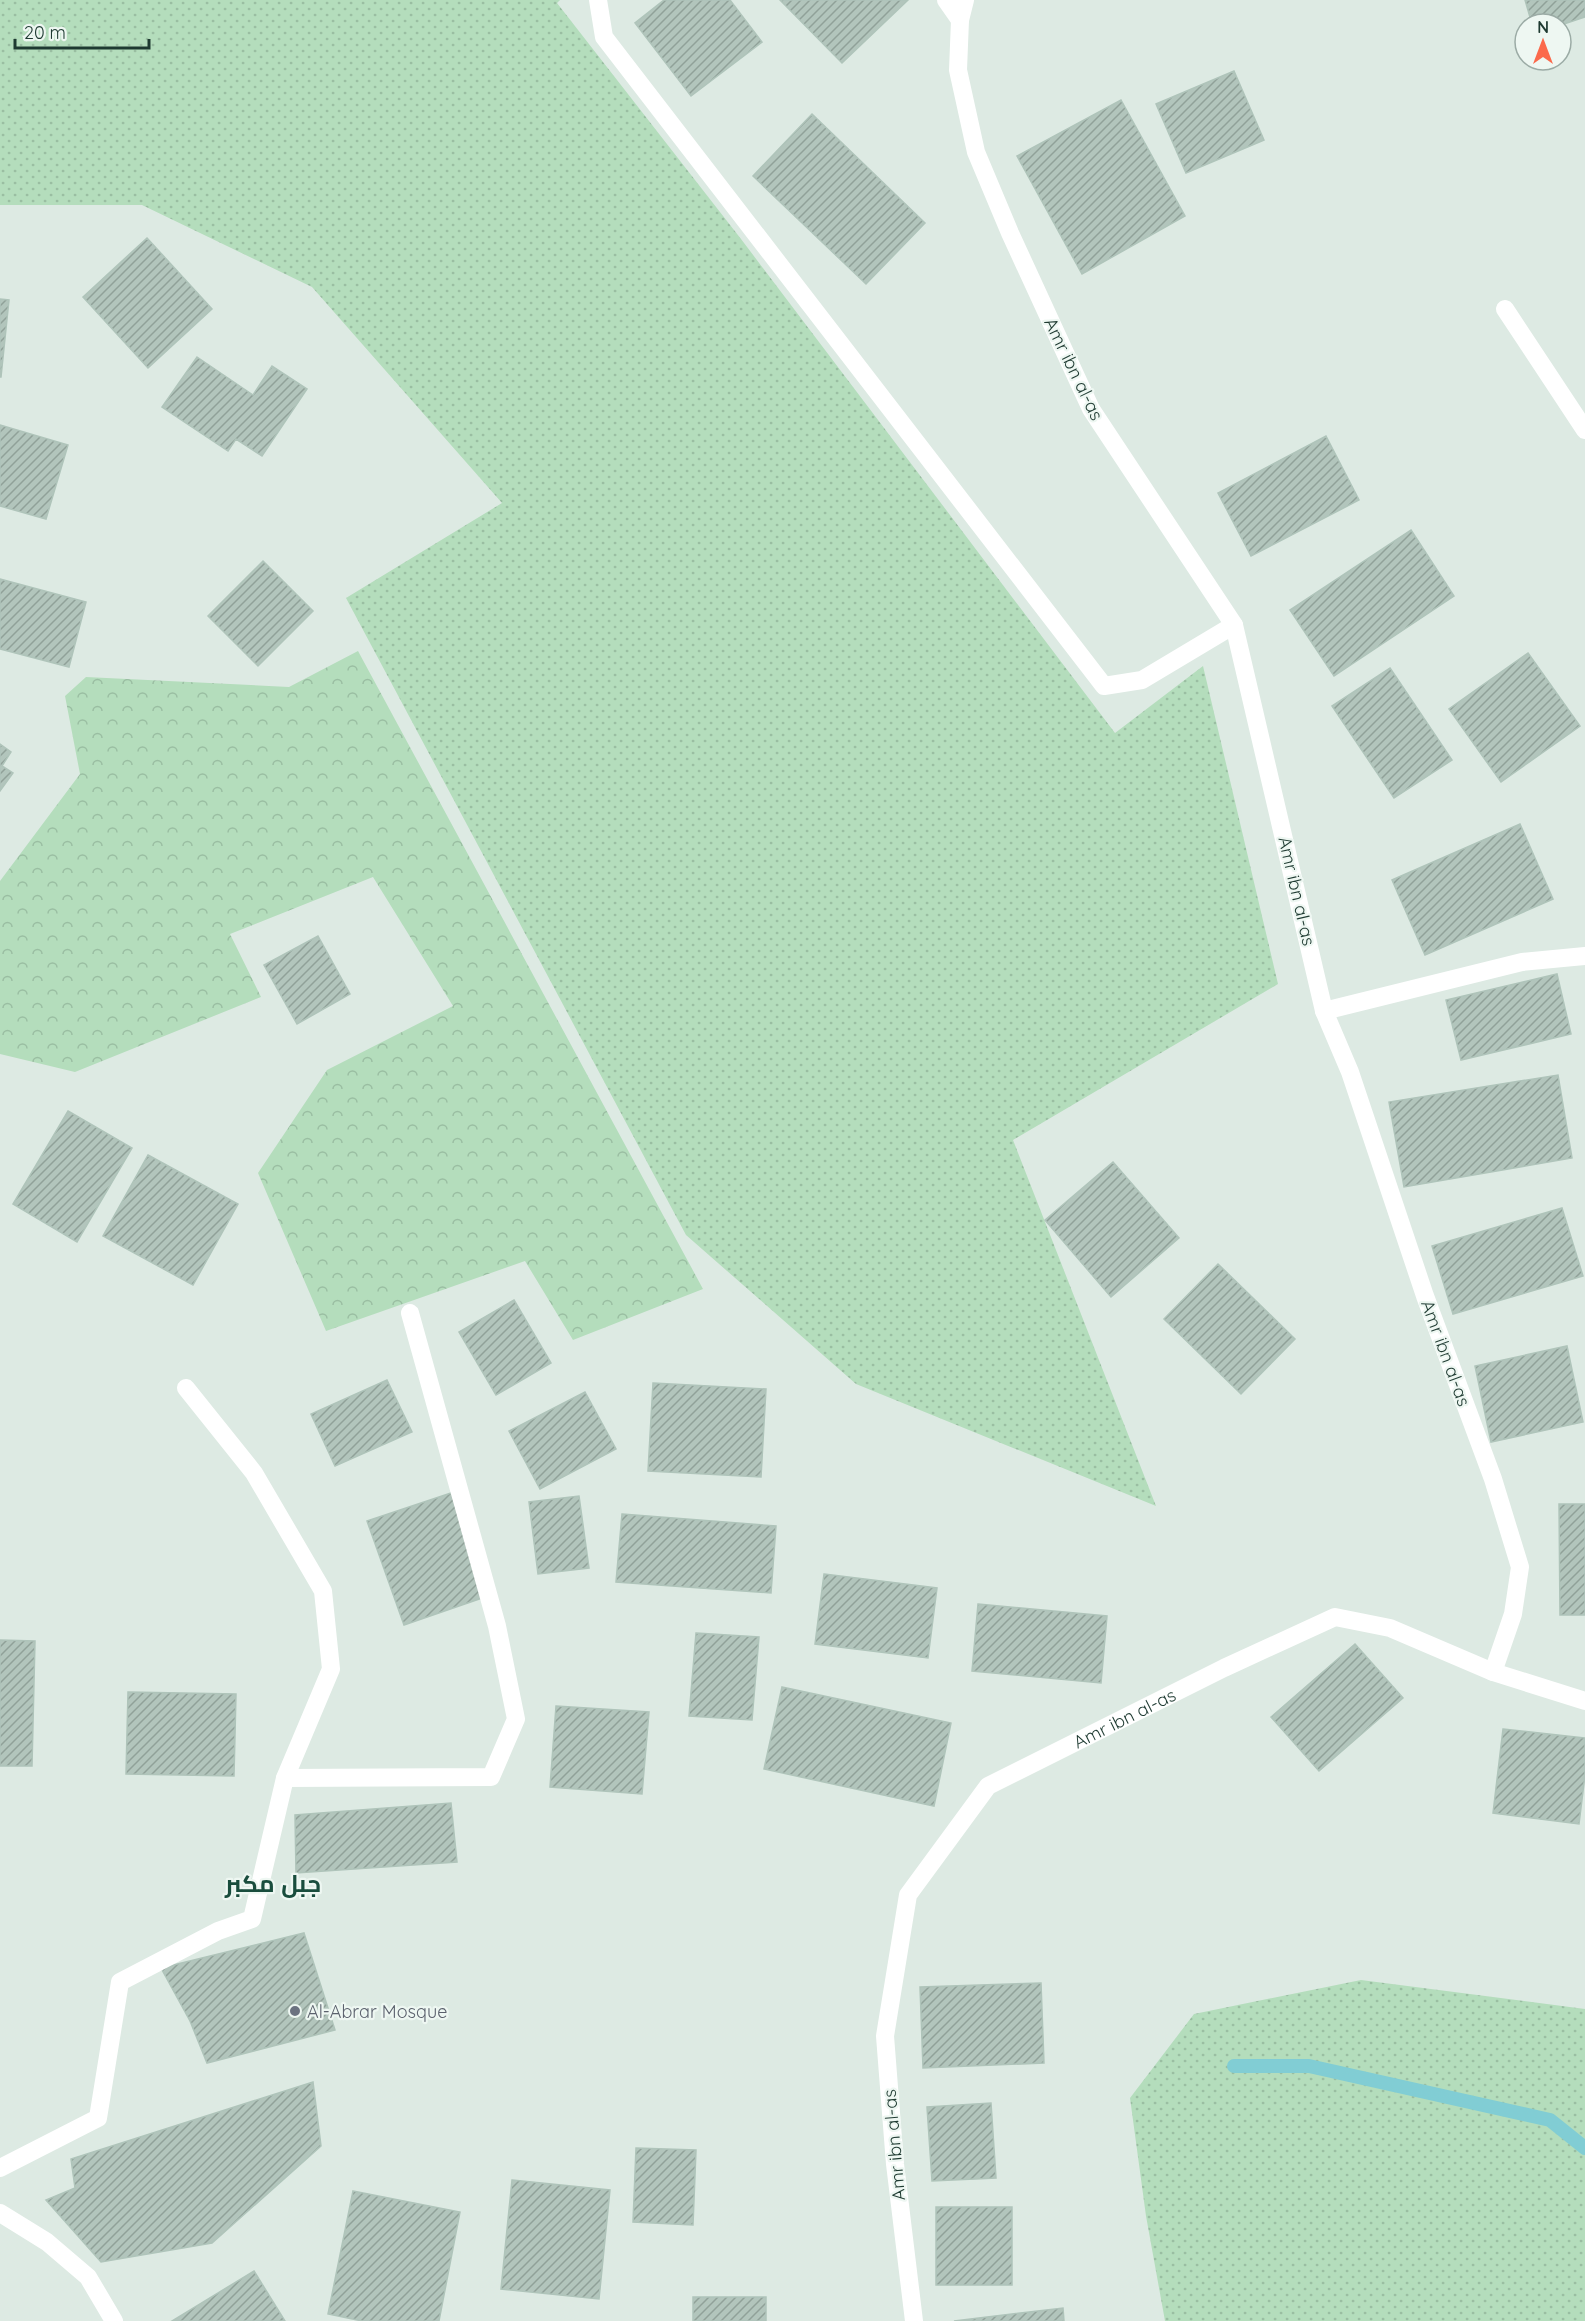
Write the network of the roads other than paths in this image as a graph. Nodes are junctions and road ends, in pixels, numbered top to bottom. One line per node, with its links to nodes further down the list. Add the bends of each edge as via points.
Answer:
1 (598, 0): 7 (street, via 604,37 1104,686 1142,680)
2 (946, 0): 4 (street)
3 (965, 0): 4 (street, Amr ibn al-as)
4 (960, 20): 7 (street, Amr ibn al-as, via 958,70 975,152 1010,233 1091,409)
5 (1504, 309): 6 (street)
6 (1585, 430)
7 (1234, 625): 9 (street, Amr ibn al-as)
8 (1585, 956): 9 (street, via 1522,962)
9 (1324, 1011): 12 (street, Amr ibn al-as, via 1350,1072 1520,1567 1513,1614)
10 (410, 1313): 14 (street, via 497,1626 516,1719 491,1777)
11 (186, 1388): 14 (street, via 254,1473 323,1591 331,1669)
12 (1492, 1672): 13 (street); 18 (street, Amr ibn al-as, via 1390,1628 1335,1617 988,1786 908,1895 885,2036 895,2164)
13 (1585, 1701)
14 (285, 1778): 15 (street, via 252,1919 218,1930 120,1982 98,2118)
15 (0, 2168)
16 (0, 2213): 17 (street, via 47,2242 88,2277)
17 (114, 2321)
18 (914, 2321)

